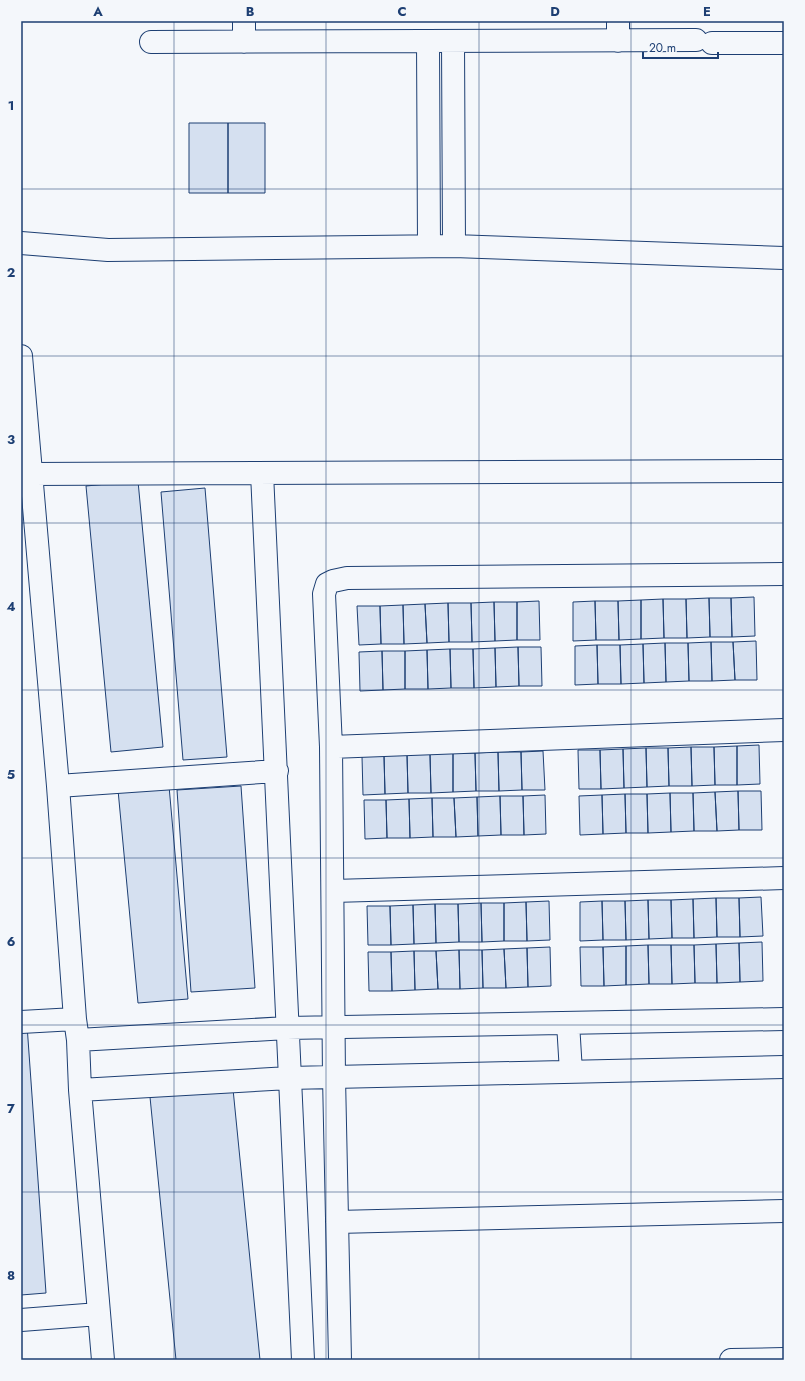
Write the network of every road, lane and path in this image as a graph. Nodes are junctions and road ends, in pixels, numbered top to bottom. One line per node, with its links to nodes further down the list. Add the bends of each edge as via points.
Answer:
1 (244, 31): 3 (street); 5 (street)
2 (618, 31): 4 (street); 6 (street, via 704,42)
3 (428, 41): 4 (street); 8 (street)
4 (454, 41): 9 (street)
5 (151, 42)
6 (784, 43)
7 (21, 243): 8 (street, via 108,250)
8 (429, 246): 9 (street)
9 (454, 246): 10 (street)
10 (784, 258)
11 (21, 356): 14 (street)
12 (784, 471): 13 (street)
13 (262, 473): 14 (street); 18 (street)
14 (31, 474): 19 (street)
15 (784, 574): 17 (street, via 346,578 333,581 327,584 324,594)
16 (784, 730): 17 (street)
17 (331, 747): 21 (street)
18 (277, 771): 19 (street); 27 (street)
19 (58, 786): 22 (street)
20 (784, 878): 21 (street)
21 (333, 891): 26 (street)
22 (75, 1019): 24 (street); 28 (street)
23 (784, 1019): 25 (street)
24 (21, 1022)
25 (568, 1023): 26 (street); 30 (street)
26 (335, 1027): 27 (street); 31 (street)
27 (287, 1028): 28 (street); 32 (street)
28 (78, 1040): 33 (street)
29 (784, 1067): 30 (street)
30 (571, 1072): 31 (street)
31 (334, 1077): 32 (street); 35 (street)
32 (289, 1078): 33 (street); 40 (street)
33 (80, 1090): 36 (street)
34 (784, 1212): 35 (street)
35 (337, 1222): 41 (street)
36 (99, 1314): 37 (street); 39 (street)
37 (21, 1320)
38 (784, 1359): 42 (street)
39 (103, 1360)
40 (303, 1360)
41 (340, 1360)
42 (731, 1360)

